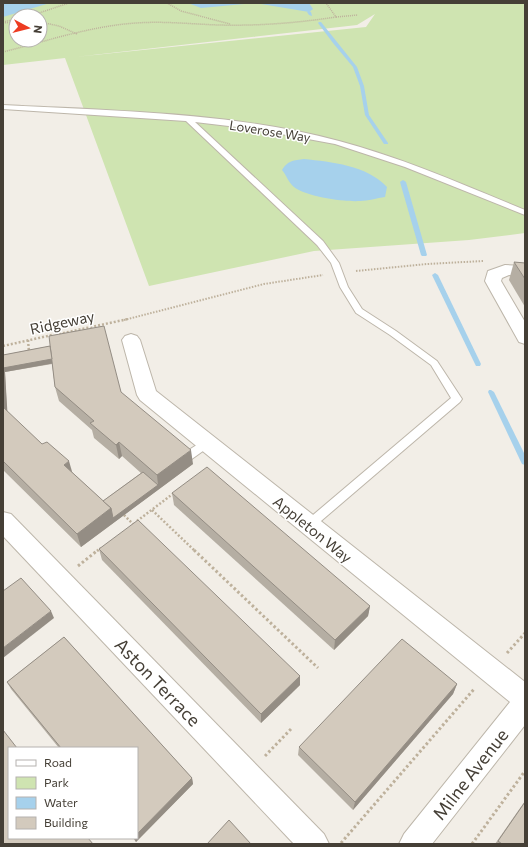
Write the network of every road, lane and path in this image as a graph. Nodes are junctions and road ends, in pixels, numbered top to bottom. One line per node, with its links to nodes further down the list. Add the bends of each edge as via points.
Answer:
1 (69, 3): 4 (path)
2 (167, 3): 8 (path, via 172,8)
3 (326, 3): 6 (path)
4 (48, 10)
5 (358, 15): 6 (path)
6 (336, 17): 8 (path, via 262,25)
7 (48, 23): 9 (path)
8 (232, 24): 9 (path, via 137,23)
9 (77, 34): 10 (path)
10 (3, 52)
11 (3, 107): 12 (lane, Loverose Way)
12 (188, 119): 13 (lane, Loverose Way, via 267,128 337,143 420,169); 25 (lane, via 320,243 334,263 344,287 359,311 434,363 457,398)
13 (525, 213)
14 (525, 271): 16 (street, via 499,271 494,275 493,281)
15 (129, 330): 17 (path, Ridgeway); 20 (street, Appleton Way, via 147,395)
16 (525, 338)
17 (28, 340): 18 (path, Ridgeway); 19 (path)
18 (3, 346)
19 (29, 355)
20 (206, 443): 21 (lane); 33 (street, Appleton Way)
21 (185, 458)
22 (177, 491): 23 (path)
23 (152, 510): 26 (path); 32 (path)
24 (124, 515): 26 (path)
25 (318, 518)
26 (133, 524): 28 (path)
27 (5, 526): 30 (street, Aston Terrace)
28 (127, 528)
29 (103, 547): 30 (path)
30 (60, 580): 37 (street, Aston Terrace)
31 (525, 633): 33 (path)
32 (318, 668)
33 (490, 672): 34 (street, Appleton Way); 39 (path)
34 (522, 712): 40 (street, Milne Avenue)
35 (291, 729): 37 (path)
36 (525, 771): 41 (path)
37 (247, 775): 38 (street, Aston Terrace)
38 (314, 844)
39 (341, 844)
40 (414, 844)
41 (472, 844)

